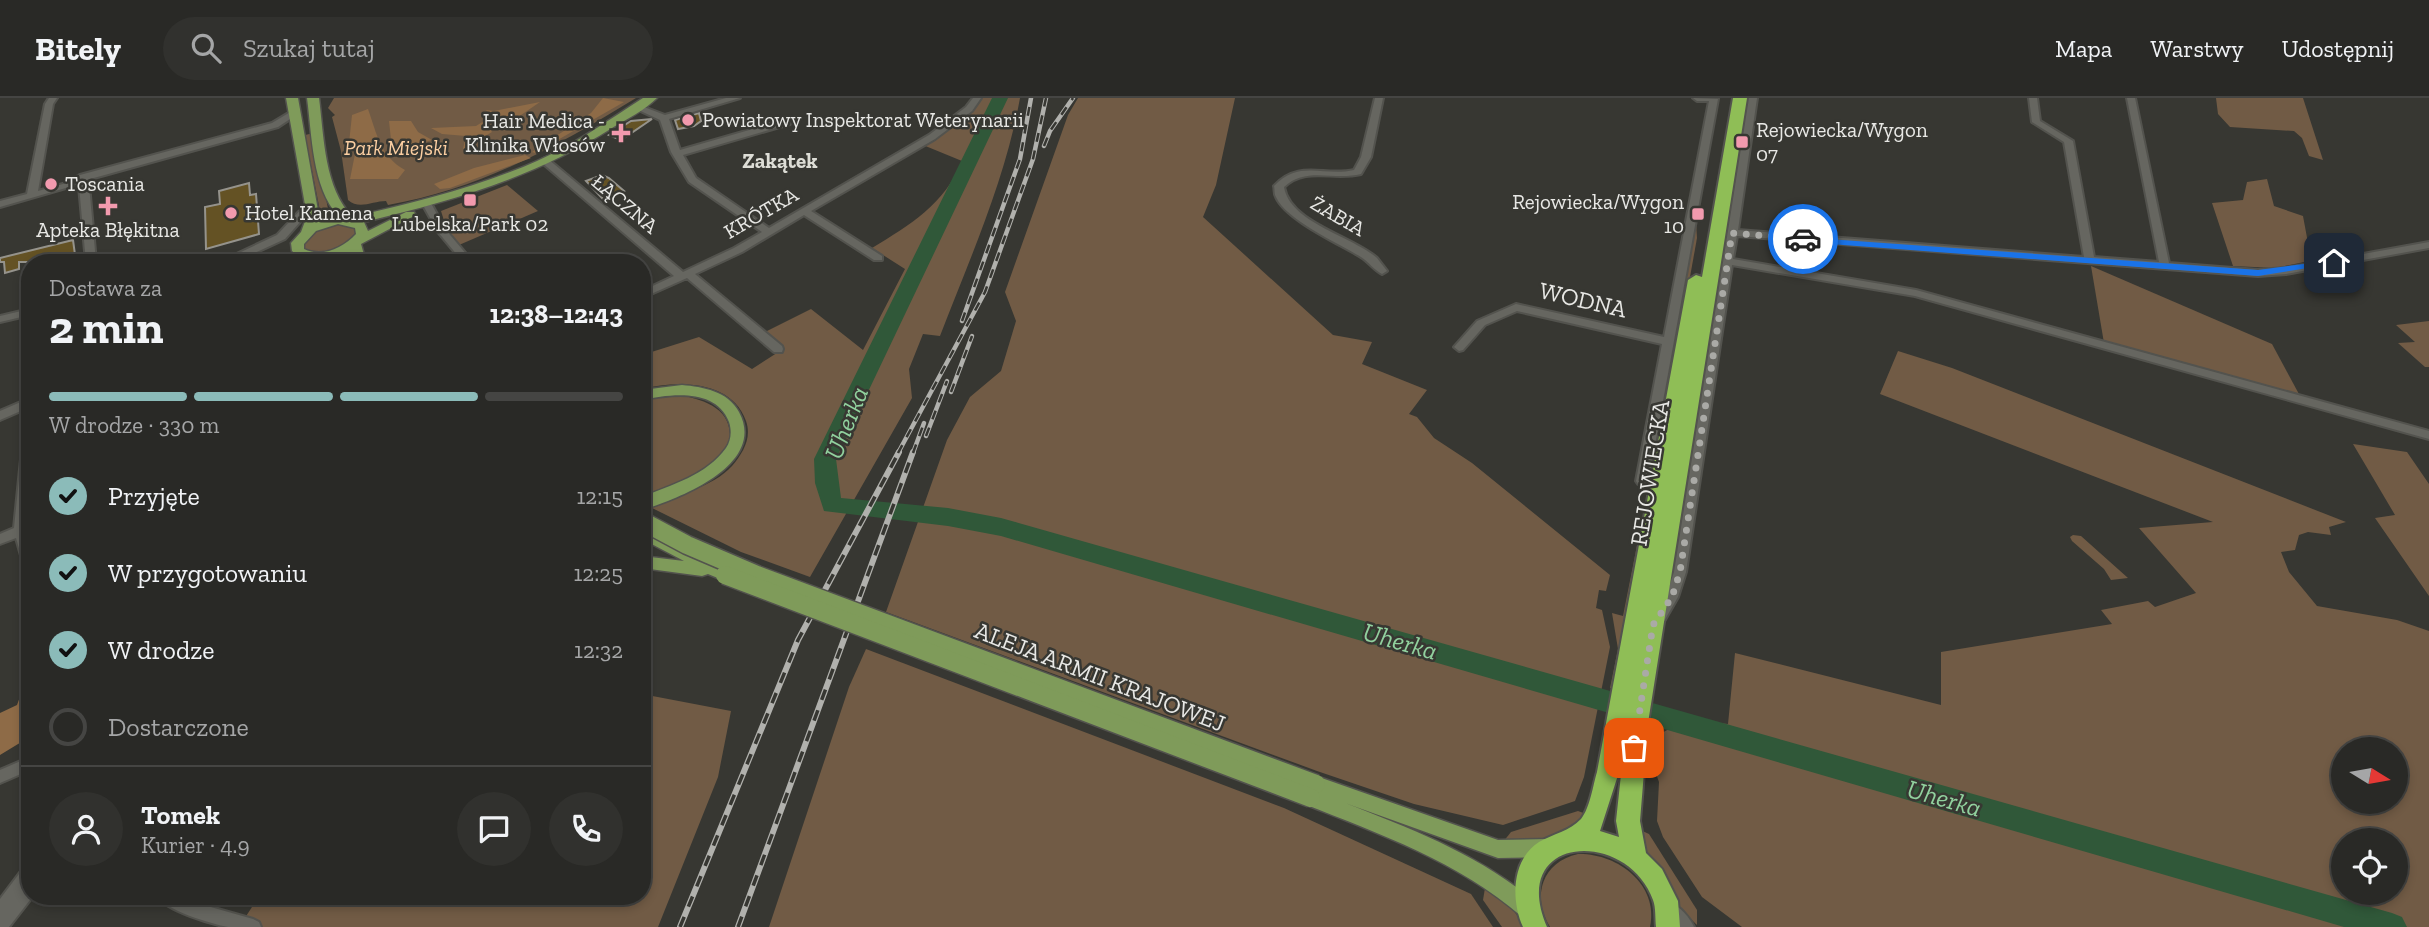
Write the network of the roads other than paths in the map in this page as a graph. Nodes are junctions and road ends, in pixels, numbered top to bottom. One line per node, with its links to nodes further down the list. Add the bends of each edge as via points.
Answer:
1 (53, 98): 21 (street)
2 (292, 98): 16 (main road)
3 (313, 98): 27 (main road, via 330,191 337,212)
4 (651, 98): 14 (main road)
5 (736, 98): 15 (street)
6 (977, 98): 26 (street, KRÓTKA, via 969,110 932,137)
7 (1379, 98): 44 (street, ŻABIA, via 1366,157 1358,172 1298,174 1287,178 1279,189 1282,202 1294,213 1371,258)
8 (1697, 98): 9 (street)
9 (1719, 98): 49 (street); 56 (highway, REJOWIECKA)
10 (1740, 98): 64 (highway, REJOWIECKA)
11 (1753, 98): 30 (street)
12 (2033, 98): 42 (street, via 2036,122 2068,141)
13 (2131, 98): 43 (street)
14 (636, 107): 15 (street); 19 (main road)
15 (664, 118): 18 (street)
16 (296, 120): 20 (street); 24 (main road)
17 (787, 122): 18 (street)
18 (677, 154): 28 (street, via 700,188)
19 (545, 162): 22 (main road); 45 (street, ŁĄCZNA)
20 (79, 179): 21 (street); 33 (street, via 84,185)
21 (32, 195): 23 (street)
22 (444, 200): 25 (main road); 27 (main road)
23 (0, 204)
24 (311, 204): 29 (main road, via 313,219); 34 (street, via 281,237)
25 (429, 207): 31 (main road); 39 (street)
26 (804, 211): 28 (street, KRÓTKA); 40 (street)
27 (351, 221): 29 (main road, via 328,222); 31 (main road, via 362,228)
28 (769, 232): 45 (street, KRÓTKA)
29 (304, 233): 35 (street); 36 (main road, via 296,248)
30 (1732, 233): 41 (street); 42 (street)
31 (356, 242): 37 (main road); 38 (main road)
32 (2429, 245): 43 (street, via 2274,273)
33 (90, 254)
34 (245, 254)
35 (249, 254)
36 (306, 254)
37 (328, 254)
38 (358, 254)
39 (461, 254)
40 (878, 258)
41 (1728, 261): 55 (street, via 1916,293); 64 (street, via 1680,572 1672,597)
42 (2090, 261): 43 (street)
43 (2165, 266)
44 (1382, 271)
45 (684, 274): 46 (street, KRÓTKA); 51 (street, ŁĄCZNA)
46 (651, 290)
47 (21, 314): 48 (street)
48 (0, 319)
49 (1669, 342): 50 (street, WODNA, via 1516,307 1481,323); 56 (street)
50 (1459, 347)
51 (778, 349)
52 (651, 394): 57 (main road, via 672,390 707,394 731,411 738,430 732,451 718,466)
53 (21, 406): 54 (street)
54 (0, 416)
55 (2429, 435)
56 (1651, 483): 65 (highway, REJOWIECKA)
57 (651, 500)
58 (651, 526): 69 (main road, ALEJA ARMII KRAJOWEJ, bridge, via 757,575)
59 (21, 530): 61 (street)
60 (651, 537): 63 (main road, ALEJA ARMII KRAJOWEJ)
61 (0, 538)
62 (651, 563): 63 (main road)
63 (725, 575): 69 (main road, ALEJA ARMII KRAJOWEJ, bridge)
64 (1653, 625): 65 (highway, REJOWIECKA)
65 (1632, 693): 66 (highway, REJOWIECKA)
66 (1627, 722): 70 (highway, REJOWIECKA, via 1598,812 1586,831); 72 (highway, REJOWIECKA, via 1628,821)
67 (21, 767): 68 (street)
68 (0, 777)
69 (1313, 791): 71 (main road, ALEJA ARMII KRAJOWEJ, via 1498,849); 78 (main road, ALEJA ARMII KRAJOWEJ, via 1495,883)
70 (1573, 840): 71 (highway); 72 (highway, via 1598,841)
71 (1549, 848): 78 (highway, via 1531,868 1525,894)
72 (1635, 857): 77 (highway, via 1656,879)
73 (21, 883): 76 (street)
74 (21, 899): 79 (street)
75 (184, 905): 80 (street)
76 (0, 912)
77 (1667, 916): 81 (street)
78 (1531, 918)
79 (0, 926)
80 (253, 927)
81 (1686, 927)

